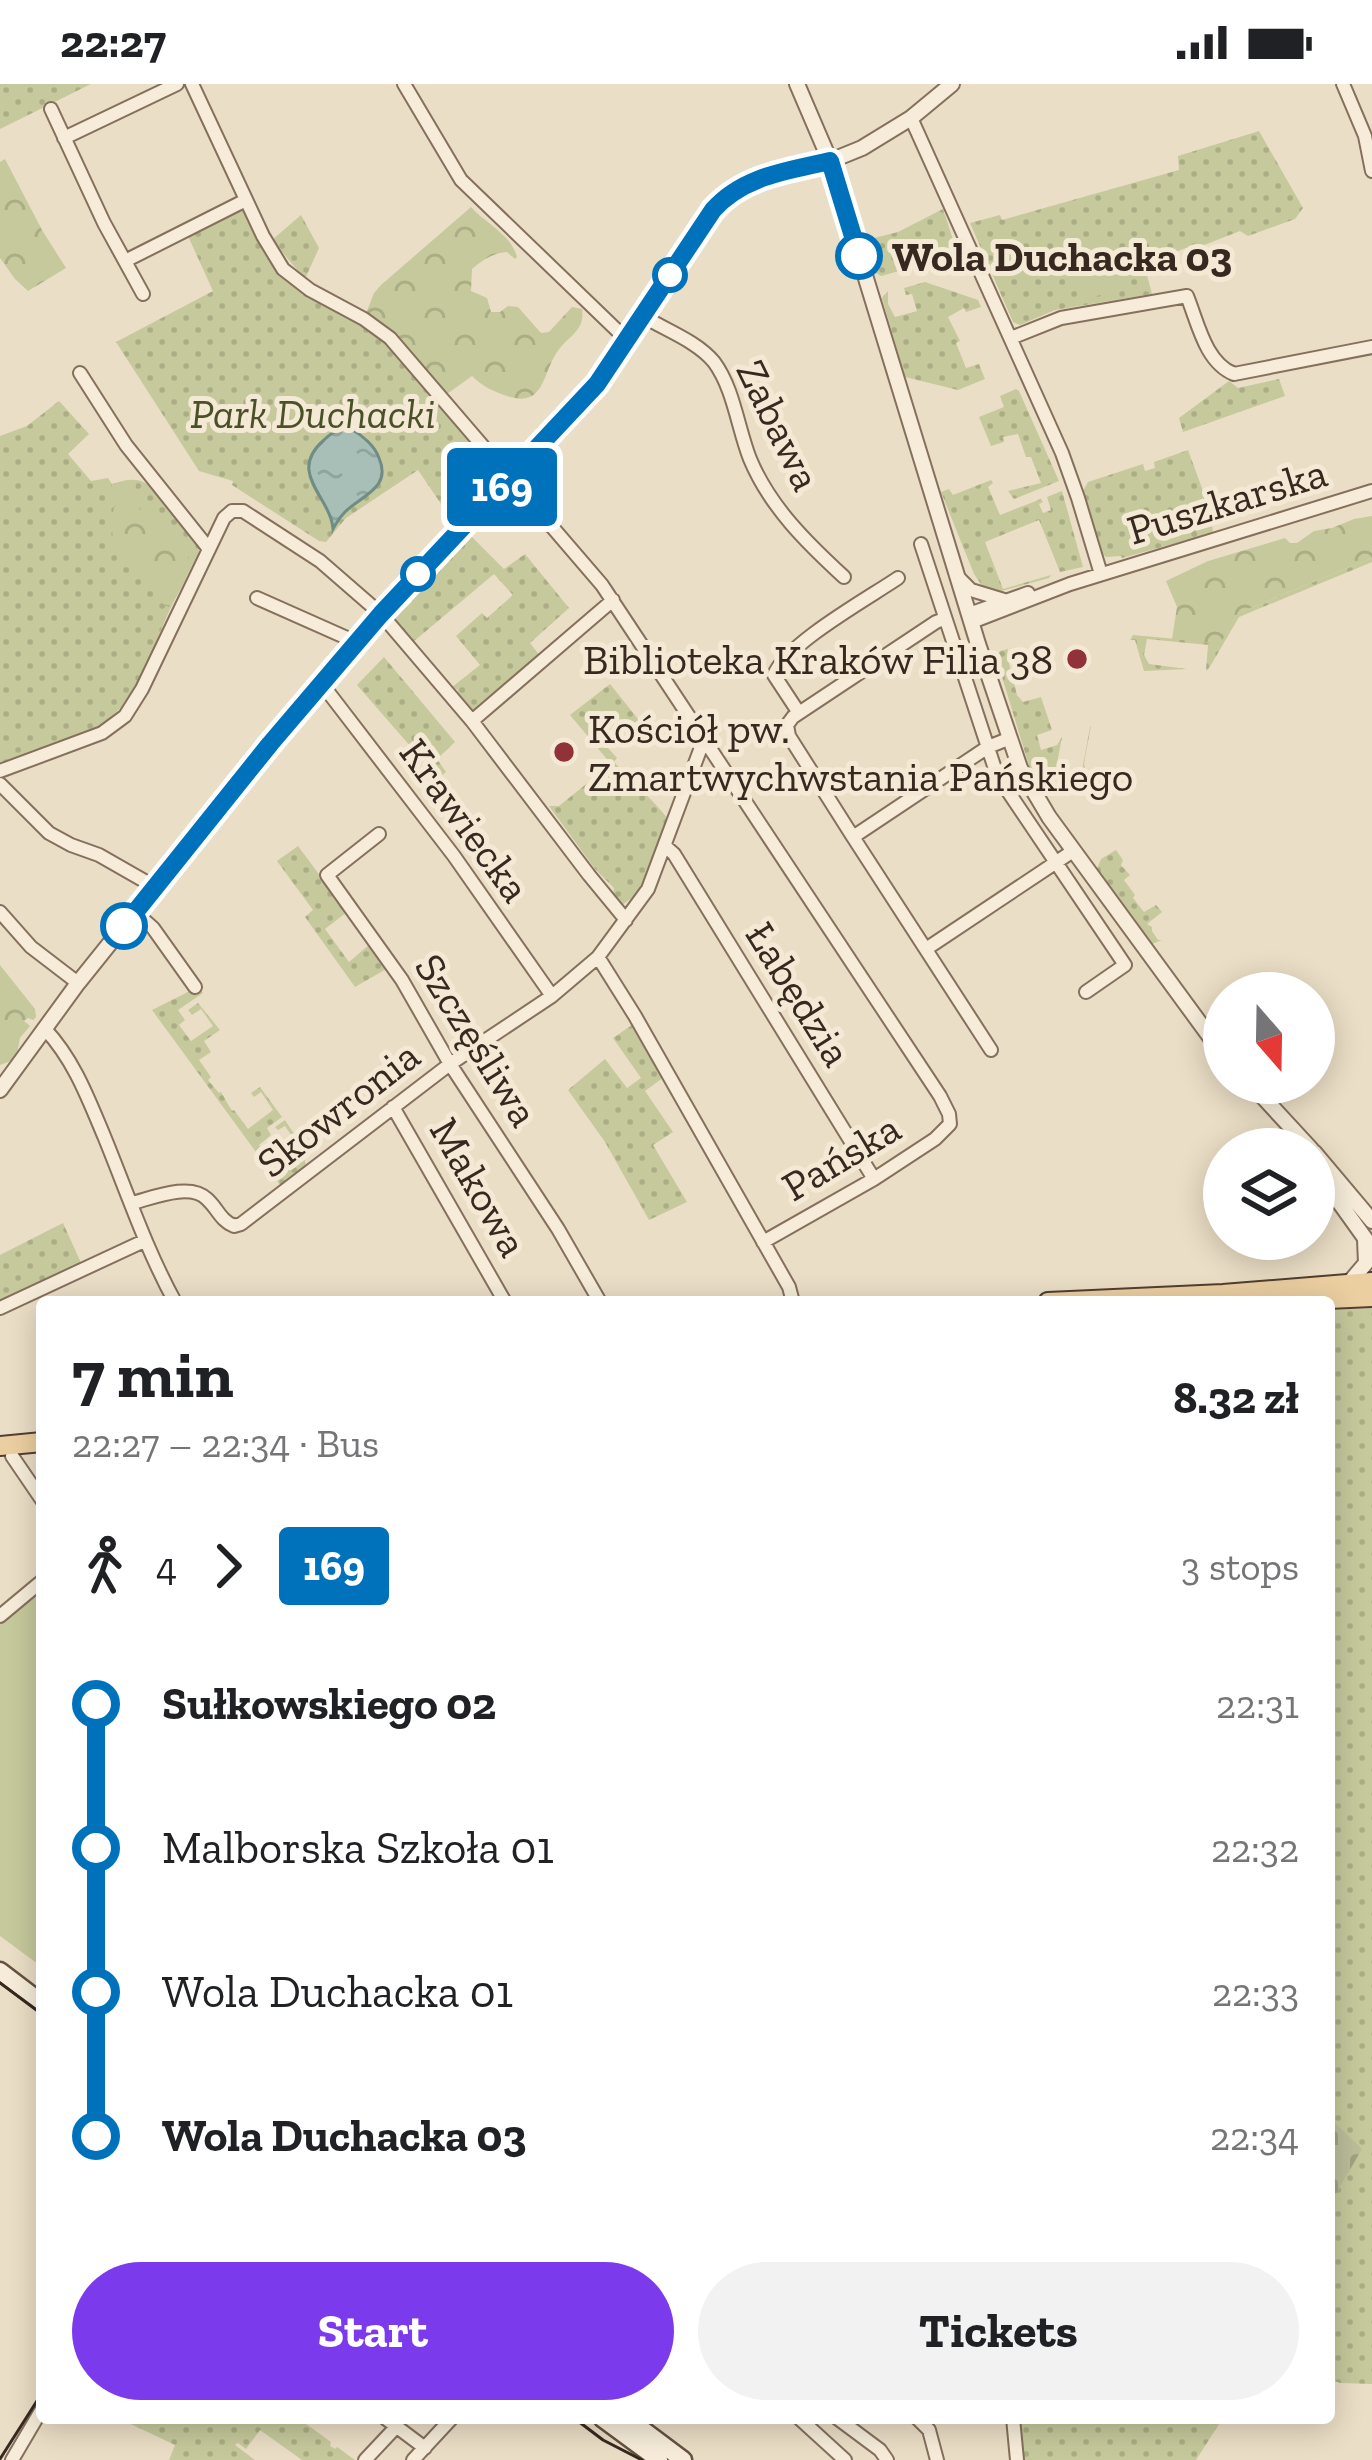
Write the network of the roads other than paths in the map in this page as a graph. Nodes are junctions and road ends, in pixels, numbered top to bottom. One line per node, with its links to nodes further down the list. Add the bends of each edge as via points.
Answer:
1 (177, 84): 9 (street)
2 (192, 84): 12 (street)
3 (404, 84): 17 (street, via 461,181)
4 (797, 84): 10 (street)
5 (952, 84): 8 (street)
6 (1343, 84): 11 (street)
7 (51, 109): 9 (street)
8 (911, 118): 10 (street); 16 (street)
9 (64, 139): 13 (street)
10 (830, 161): 15 (street, via 726,195); 25 (street)
11 (1372, 171)
12 (246, 200): 13 (street); 20 (street, via 283,269 381,330)
13 (125, 261): 14 (street)
14 (142, 293)
15 (643, 316): 17 (street); 26 (street, Zabawa, via 713,361 772,500)
16 (1011, 338): 18 (street, via 1061,318 1187,296 1213,359 1234,374); 24 (street, via 1069,469)
17 (627, 340): 20 (street)
18 (1372, 347)
19 (80, 373): 23 (street)
20 (512, 477): 31 (street); 32 (street)
21 (1372, 491): 24 (street, Puszkarska)
22 (921, 544): 34 (street)
23 (209, 550): 32 (street, via 228,513 244,512 320,561); 42 (street, via 125,716 102,733)
24 (1100, 574): 28 (street, Puszkarska)
25 (957, 575): 30 (street, via 971,590); 33 (street)
26 (844, 577)
27 (898, 578): 37 (street, via 775,669)
28 (1070, 584): 30 (street); 33 (street)
29 (256, 598): 35 (street)
30 (1005, 600): 33 (street)
31 (613, 601): 38 (street); 40 (street)
32 (381, 614): 35 (street); 38 (street)
33 (970, 618): 39 (street)
34 (944, 619): 37 (street); 41 (street)
35 (356, 642): 36 (street)
36 (322, 684): 49 (street); 58 (street, Krawiecka)
37 (799, 713): 45 (street, via 787,730)
38 (472, 721): 52 (street)
39 (1008, 739): 41 (street); 47 (street)
40 (703, 742): 46 (street, Skowronia); 69 (street, Pańska, via 949,1114 935,1139)
41 (988, 747): 45 (street); 48 (street, via 997,775)
42 (0, 771)
43 (0, 784): 49 (street, via 49,833)
44 (379, 834): 62 (street, Szczęśliwa, via 327,875)
45 (854, 837): 53 (street)
46 (665, 846): 52 (street, Skowronia); 69 (street, Łabędzia)
47 (1073, 851): 48 (street); 59 (street)
48 (1056, 862): 53 (street); 57 (street, via 1125,965)
49 (155, 887): 51 (street)
50 (0, 912): 55 (street)
51 (135, 912): 55 (street); 56 (street)
52 (626, 920): 54 (street, Skowronia)
53 (926, 950): 61 (street)
54 (598, 957): 58 (street, Skowronia); 75 (street)
55 (78, 983): 60 (street)
56 (196, 987)
57 (1086, 992)
58 (552, 997): 62 (street, Skowronia)
59 (1203, 1027)
60 (45, 1029): 63 (street); 72 (street, via 77,1074)
61 (991, 1050)
62 (450, 1064): 66 (street, Skowronia); 80 (street, Szczęśliwa)
63 (0, 1090)
64 (1264, 1104): 67 (street)
65 (1267, 1104): 68 (street)
66 (393, 1106): 72 (street, Skowronia, via 241,1224 223,1221 195,1192); 79 (street, Makowa)
67 (1282, 1128)
68 (1290, 1128)
69 (874, 1179): 75 (street, Pańska)
70 (1335, 1185): 73 (street)
71 (1335, 1193): 73 (street)
72 (132, 1203): 74 (street)
73 (1369, 1235): 77 (street, via 1366,1263)
74 (144, 1240): 78 (street); 85 (street)
75 (763, 1242): 81 (street)
76 (1372, 1282): 77 (main road)
77 (1349, 1283): 82 (main road)
78 (172, 1296)
79 (503, 1296)
80 (597, 1296)
81 (791, 1296)
82 (1179, 1296)
83 (1372, 1297): 84 (main road)
84 (1335, 1299)
85 (0, 1308)
86 (36, 1443): 87 (main road)
87 (3, 1449): 88 (main road); 89 (street)
88 (36, 1452)
89 (36, 1492)
90 (36, 1587): 91 (street)
91 (0, 1616)
92 (0, 1958): 94 (main road)
93 (0, 1971): 95 (main road)
94 (36, 1985)
95 (36, 1998)
96 (36, 2419): 107 (street)
97 (447, 2424): 105 (street)
98 (609, 2424): 106 (main road)
99 (636, 2424): 110 (main road)
100 (806, 2424): 111 (street)
101 (845, 2424): 112 (street)
102 (923, 2424): 113 (street)
103 (1014, 2424): 114 (street)
104 (396, 2426): 105 (street); 108 (street)
105 (425, 2448): 109 (street)
106 (650, 2457)
107 (12, 2460)
108 (365, 2460)
109 (413, 2460)
110 (683, 2460)
111 (845, 2460)
112 (887, 2460)
113 (937, 2460)
114 (1017, 2460)

